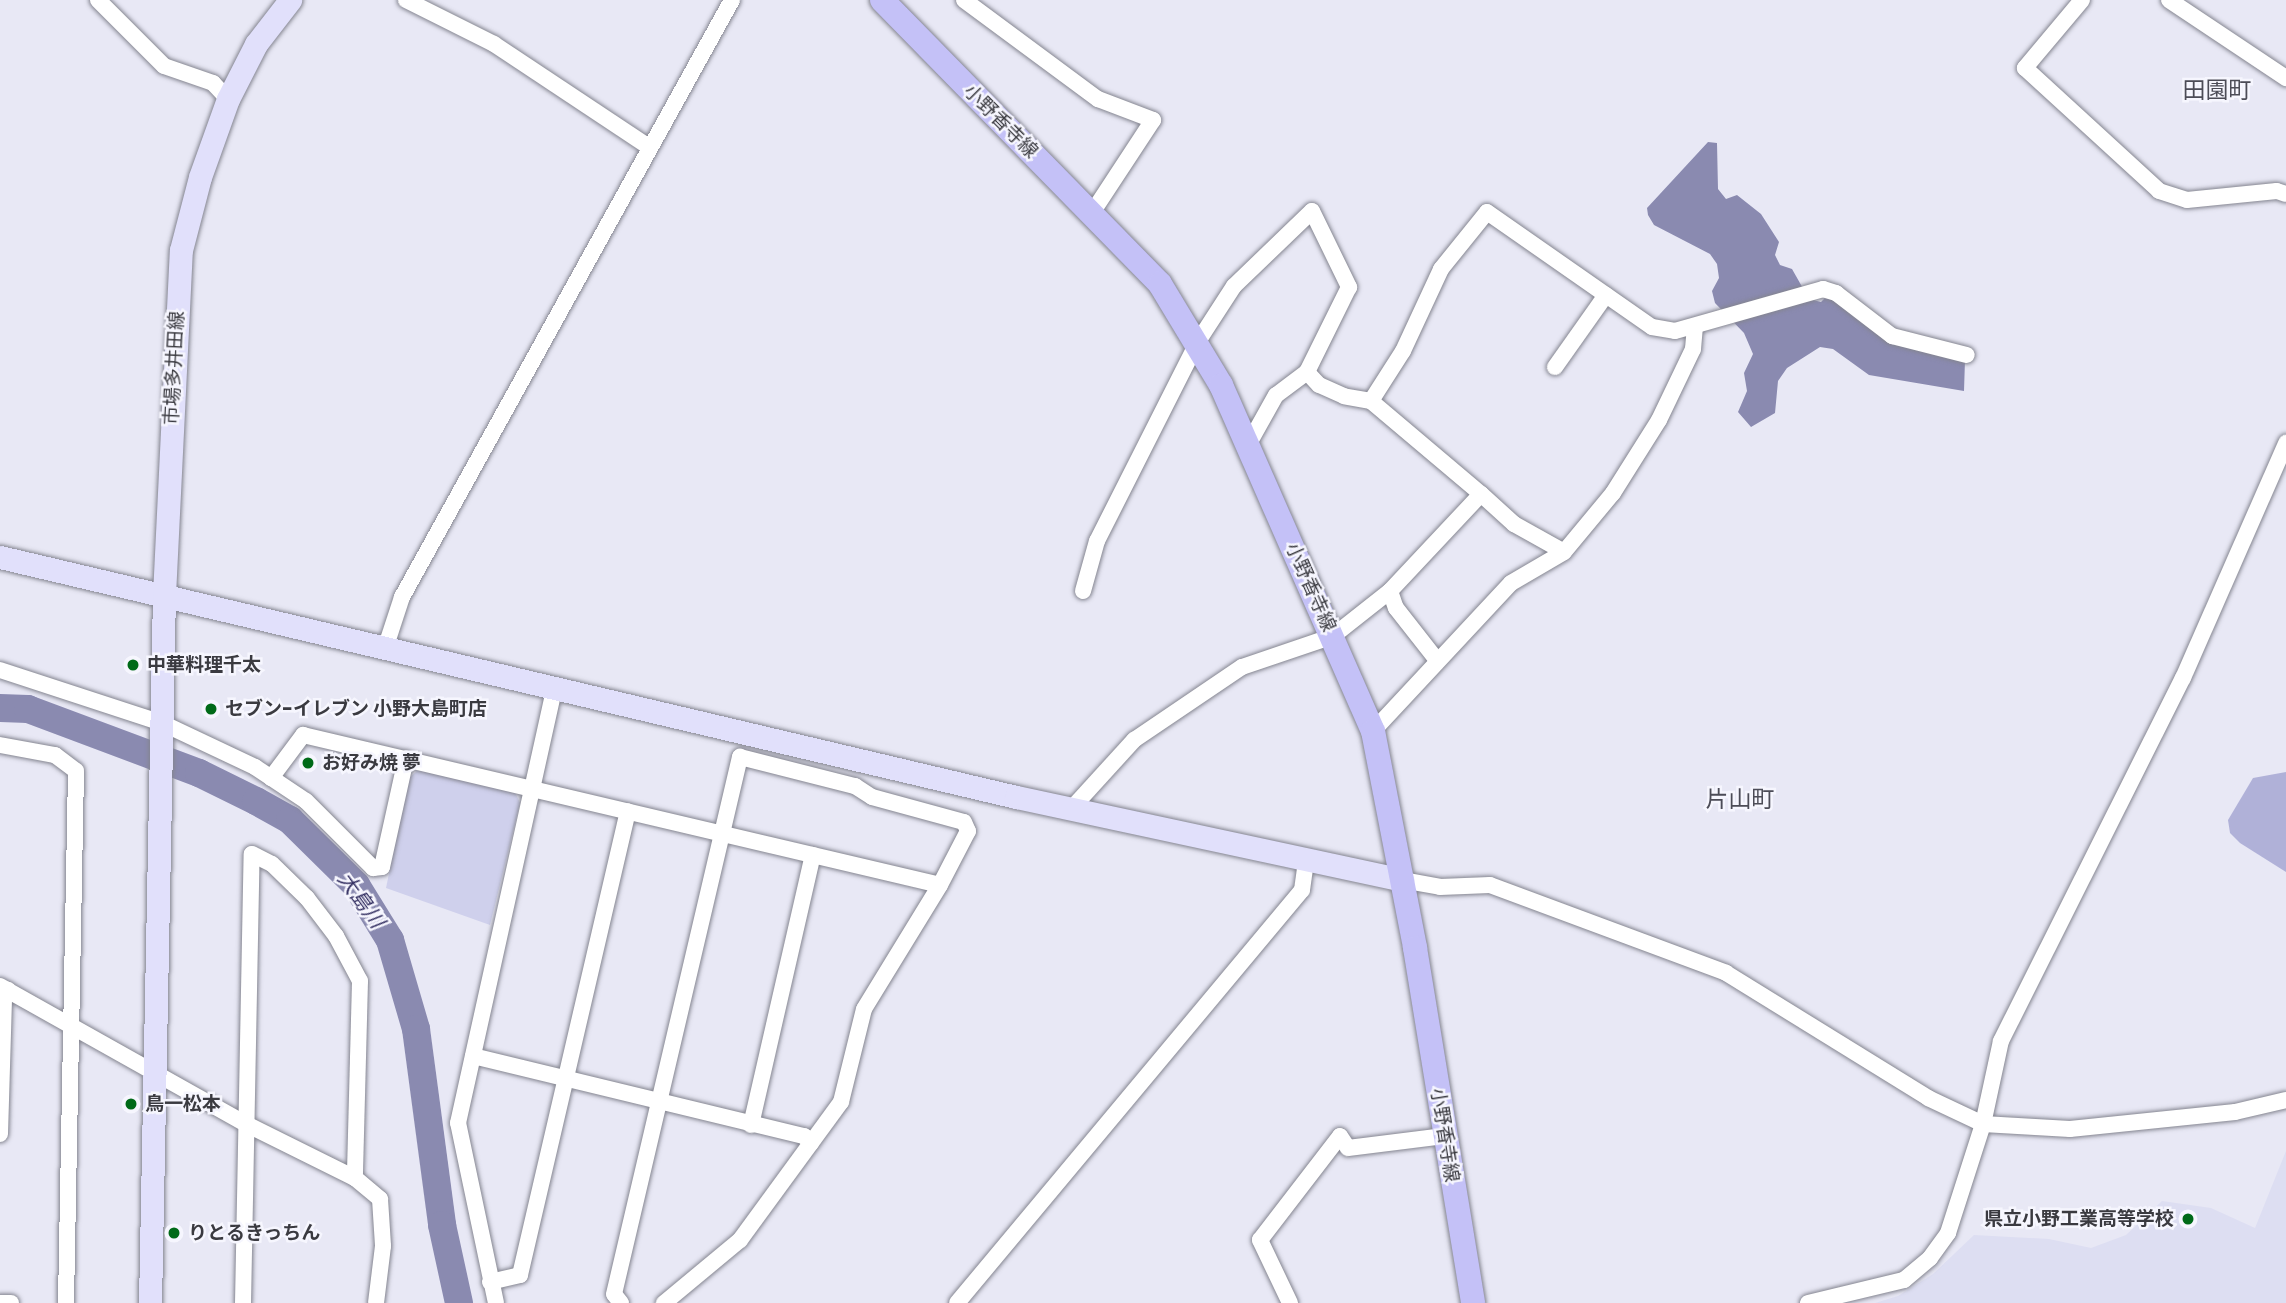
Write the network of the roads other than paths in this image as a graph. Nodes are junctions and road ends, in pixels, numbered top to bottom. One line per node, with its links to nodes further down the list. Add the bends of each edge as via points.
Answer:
1 (98, 0): 10 (street, via 164,66 213,83)
2 (290, 0): 10 (street, 市場多井田線, via 256,44)
3 (406, 0): 11 (street, via 494,44)
4 (732, 0): 11 (street)
5 (882, 0): 13 (main road, 小野香寺線)
6 (964, 0): 13 (street, via 1097,99 1153,120)
7 (2082, 0): 12 (street, via 2025,68 2159,191 2187,200 2277,191)
8 (2169, 0): 9 (street)
9 (2286, 78)
10 (228, 99): 28 (street, 市場多井田線, via 200,177 181,250)
11 (649, 147): 30 (street, via 402,597)
12 (2286, 194)
13 (1092, 213): 16 (main road, 小野香寺線, via 1160,284)
14 (1606, 295): 15 (street, via 1652,327 1675,331); 18 (street); 20 (street, via 1487,212 1441,269 1403,351)
15 (1695, 326): 17 (street, via 1807,290 1836,293 1892,335); 24 (street, via 1693,349 1659,420 1613,493)
16 (1197, 343): 19 (street, via 1234,286 1312,211 1349,287); 22 (main road, 小野香寺線); 26 (street, via 1097,541)
17 (1968, 355)
18 (1556, 367)
19 (1307, 372): 20 (street, via 1344,396); 22 (street, via 1276,396)
20 (1371, 401): 23 (street)
21 (2286, 443): 54 (street, via 2177,690 2001,1041)
22 (1248, 445): 29 (main road, 小野香寺線)
23 (1481, 494): 24 (street, via 1514,524); 27 (street)
24 (1564, 552): 31 (street, via 1511,583)
25 (0, 557): 28 (street)
26 (1083, 591)
27 (1390, 591): 29 (street); 31 (street, via 1396,608)
28 (164, 594): 30 (street); 34 (street, 市場多井田線)
29 (1333, 636): 35 (main road, 小野香寺線); 40 (street, via 1242,667 1134,740)
30 (385, 649): 33 (street)
31 (1436, 659): 35 (street)
32 (0, 670): 34 (street)
33 (555, 686): 39 (street); 40 (street)
34 (162, 729): 38 (street); 50 (street, 市場多井田線)
35 (1373, 731): 45 (main road, 小野香寺線)
36 (0, 746): 48 (street, via 55,755 76,771)
37 (406, 759): 38 (street, via 303,736); 38 (street, via 382,867 373,868 306,801); 39 (street)
38 (271, 778)
39 (533, 789): 41 (street); 49 (street)
40 (1073, 807): 44 (street)
41 (628, 811): 42 (street); 51 (street)
42 (721, 833): 43 (street); 46 (street, via 740,757 855,786 872,797 964,822 968,831); 53 (street)
43 (813, 855): 46 (street); 56 (street)
44 (1306, 860): 45 (street); 71 (street, via 1302,890)
45 (1402, 880): 54 (street, via 1440,887 1490,886 1726,973 1928,1098); 58 (main road, 小野香寺線)
46 (940, 885): 59 (street, via 864,1009 849,1086)
47 (4, 988): 48 (street); 57 (street)
48 (72, 1027): 50 (street); 64 (street)
49 (472, 1056): 51 (street); 61 (street, via 458,1123)
50 (155, 1071): 55 (street); 65 (street, 市場多井田線)
51 (565, 1079): 53 (street); 61 (street, via 520,1275)
52 (2286, 1100): 54 (street, via 2235,1112 2070,1129)
53 (658, 1104): 56 (street); 69 (street, via 614,1294)
54 (1983, 1124): 74 (street, via 1948,1234 1930,1258 1904,1280)
55 (246, 1125): 60 (street); 60 (street, via 252,854 272,864 307,898 336,936 360,981); 66 (street)
56 (751, 1125): 59 (street, via 804,1136)
57 (0, 1134)
58 (1444, 1136): 72 (street, via 1348,1148 1340,1136 1261,1240); 73 (main road, 小野香寺線)
59 (811, 1143): 70 (street, via 740,1240)
60 (355, 1178): 67 (street, via 380,1199 383,1246)
61 (490, 1282): 68 (street)
62 (0, 1303): 63 (street)
63 (11, 1303)
64 (66, 1303)
65 (150, 1303)
66 (243, 1303)
67 (376, 1303)
68 (496, 1303)
69 (621, 1303)
70 (664, 1303)
71 (957, 1303)
72 (1290, 1303)
73 (1473, 1303)
74 (1808, 1303)

